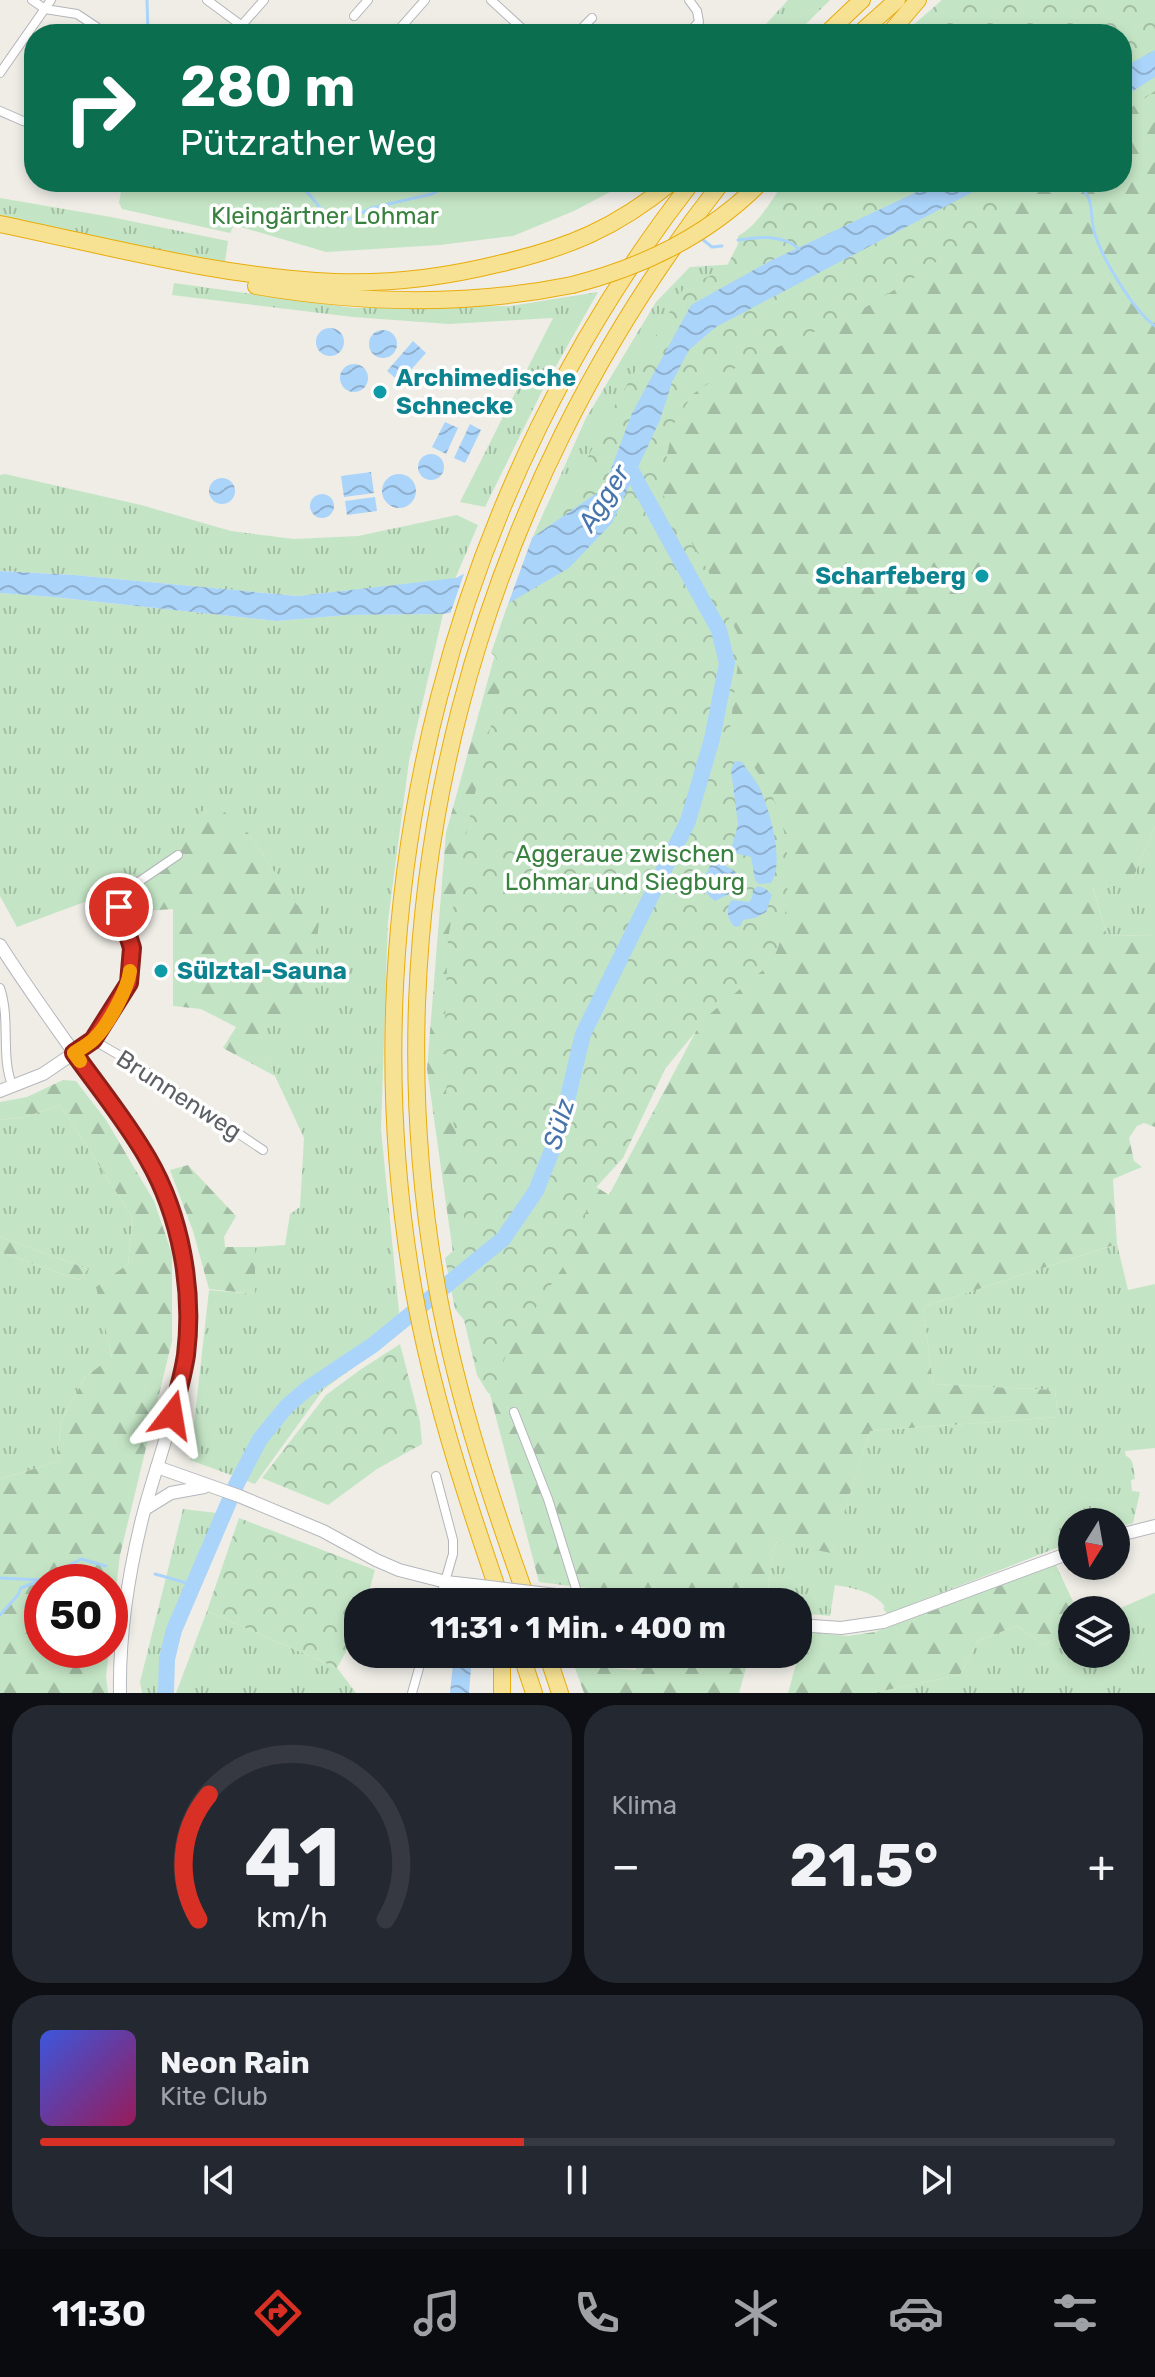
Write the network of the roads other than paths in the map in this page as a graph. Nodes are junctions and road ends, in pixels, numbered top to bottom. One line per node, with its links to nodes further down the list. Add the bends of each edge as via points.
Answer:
1 (32, 0): 12 (street)
2 (51, 0): 12 (street)
3 (207, 0): 17 (street)
4 (264, 0): 18 (street)
5 (368, 0): 13 (street)
6 (425, 0): 19 (street)
7 (491, 0): 20 (street)
8 (689, 0): 22 (street, via 697,11)
9 (862, 0): 23 (highway)
10 (897, 0): 24 (highway)
11 (918, 0): 25 (highway)
12 (45, 9): 15 (street); 16 (street, via 77,14)
13 (354, 16)
14 (592, 18): 21 (street)
15 (34, 24)
16 (92, 24)
17 (240, 24)
18 (242, 24)
19 (404, 24)
20 (517, 24)
21 (586, 24)
22 (697, 24)
23 (837, 24)
24 (870, 24)
25 (898, 24)
26 (24, 39): 27 (street)
27 (0, 73)
28 (0, 111): 29 (street)
29 (24, 119)
30 (659, 192): 37 (highway, via 574,243 475,270 384,281)
31 (685, 192): 56 (highway, via 583,343 504,505 447,665 415,802 394,1000 401,1200 439,1408)
32 (715, 192): 58 (highway, via 602,358 531,500 472,661 431,852 417,1035 418,1114 431,1246 460,1395)
33 (750, 192): 37 (highway, bridge, via 681,243 617,272 572,285 499,297 424,300 324,295)
34 (0, 224): 36 (highway)
35 (0, 233): 36 (highway)
36 (215, 274): 37 (highway)
37 (239, 278)
38 (178, 855): 41 (street, via 115,898 132,948 129,983)
39 (0, 945): 42 (main road)
40 (0, 988): 43 (street, via 5,1062)
41 (93, 1040): 42 (street); 45 (street, Brunnenweg, via 249,1146)
42 (74, 1053): 43 (main road); 47 (main road, via 149,1160 180,1242 186,1354)
43 (13, 1087): 44 (main road)
44 (0, 1091)
45 (263, 1150)
46 (514, 1412): 59 (street)
47 (157, 1467): 49 (main road); 50 (main road)
48 (436, 1476): 54 (street, via 453,1540)
49 (214, 1488): 50 (main road, via 171,1493); 54 (main road, via 323,1531 399,1570)
50 (145, 1509): 65 (main road, via 125,1603)
51 (1155, 1526): 52 (main road)
52 (1130, 1532)
53 (1058, 1557): 60 (main road, via 883,1622)
54 (446, 1582): 55 (street); 57 (main road, bridge)
55 (444, 1588)
56 (497, 1588)
57 (498, 1588)
58 (523, 1588)
59 (576, 1588)
60 (812, 1626)
61 (419, 1668): 66 (street)
62 (502, 1668): 67 (highway)
63 (526, 1668): 68 (highway)
64 (552, 1668): 69 (highway)
65 (120, 1693)
66 (412, 1693)
67 (502, 1693)
68 (534, 1693)
69 (560, 1693)

